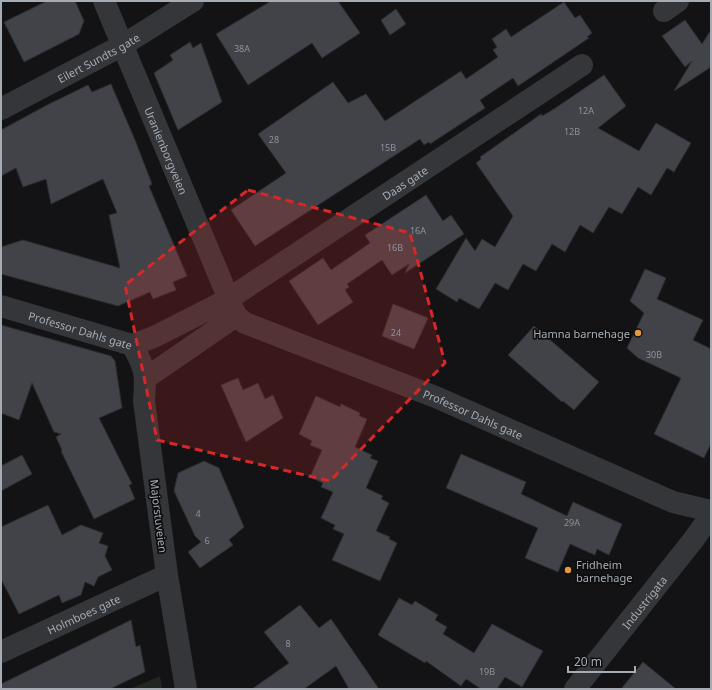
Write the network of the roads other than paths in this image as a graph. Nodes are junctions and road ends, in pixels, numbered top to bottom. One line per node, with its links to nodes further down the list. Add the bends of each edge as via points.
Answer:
1 (104, 1): 3 (street, Uranienborgveien)
2 (193, 1): 3 (street, Eilert Sundts gate)
3 (123, 45): 5 (street, Eilert Sundts gate); 7 (street, Uranienborgveien)
4 (582, 65): 7 (street, Daas gate)
5 (1, 109)
6 (1, 306): 8 (street, Professor Dahls gate)
7 (231, 308): 8 (street, Professor Dahls gate); 9 (street); 10 (street, Professor Dahls gate, via 245,322 438,398 673,502)
8 (132, 345): 9 (street, Majorstuveien)
9 (146, 378): 12 (street, Majorstuveien, via 144,401)
10 (711, 511)
11 (711, 515): 15 (street, Industrigata)
12 (167, 575): 13 (street, Holmboes gate); 14 (street, Majorstuveien)
13 (1, 652)
14 (186, 689)
15 (575, 689)

